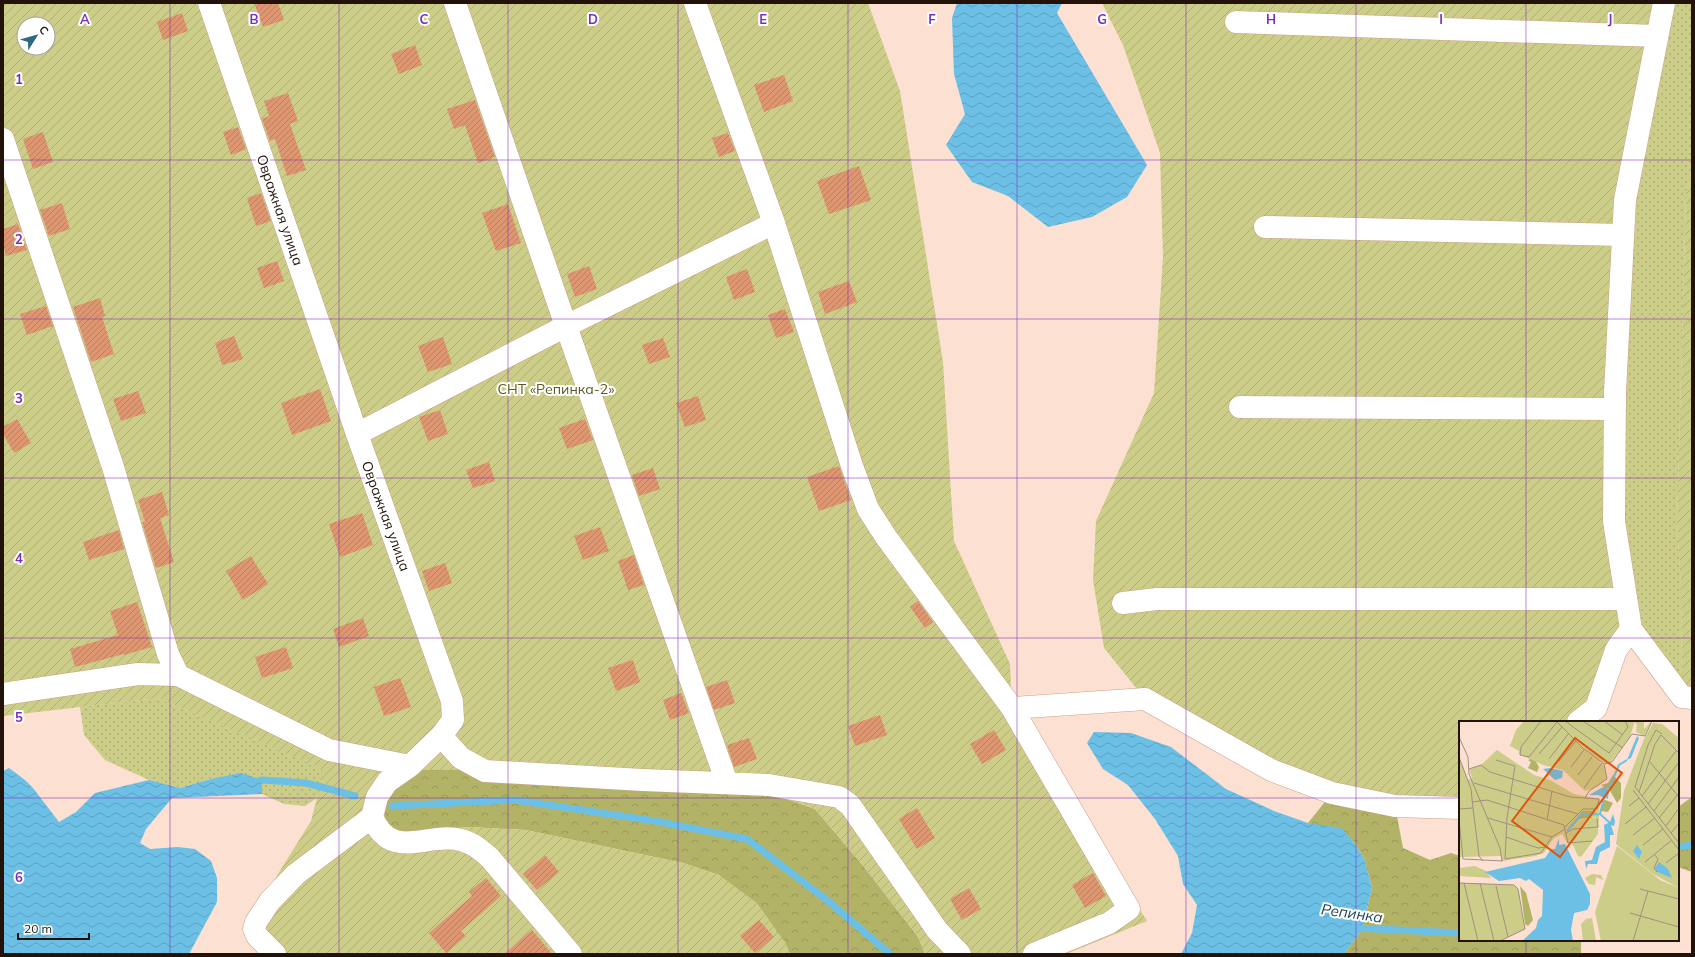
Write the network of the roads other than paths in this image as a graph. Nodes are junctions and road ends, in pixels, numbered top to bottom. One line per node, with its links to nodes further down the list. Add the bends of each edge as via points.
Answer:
1 (209, 3): 14 (street, Овражная улица)
2 (455, 3): 11 (street)
3 (695, 3): 8 (street)
4 (1664, 3): 6 (street)
5 (1236, 22): 6 (street)
6 (1657, 36): 10 (street, via 1625,200)
7 (3, 139): 18 (street, via 113,467 168,654)
8 (774, 223): 11 (street); 21 (street, via 868,509)
9 (1265, 227): 10 (street)
10 (1623, 235): 13 (street)
11 (566, 326): 14 (street); 25 (street)
12 (1240, 407): 13 (street)
13 (1614, 409): 15 (street, via 1614,521)
14 (357, 434): 23 (street, Овражная улица, via 452,701 453,720)
15 (1626, 599): 16 (street, via 1157,599); 17 (street)
16 (1123, 603)
17 (1630, 629): 20 (street, via 1682,697); 22 (street, via 1616,650 1596,708)
18 (178, 675): 19 (street, via 138,674); 24 (street, via 329,750)
19 (4, 694)
20 (1692, 698)
21 (1012, 708): 26 (street, via 1145,699 1271,770 1332,793 1395,806); 31 (street, via 1129,909 1109,922)
22 (1579, 721)
23 (441, 736): 24 (street, Овражная улица); 25 (street, via 461,758 485,771)
24 (410, 766): 27 (street, Овражная улица, via 387,782 377,797)
25 (727, 784): 30 (street, via 769,785 839,797 850,805 937,930)
26 (1459, 808)
27 (372, 817): 28 (street, via 296,874 270,901 254,929 257,936); 29 (street, via 377,830 388,839 402,843 461,840 477,847 490,858)
28 (275, 954)
29 (571, 954)
30 (960, 954)
31 (1034, 954)

